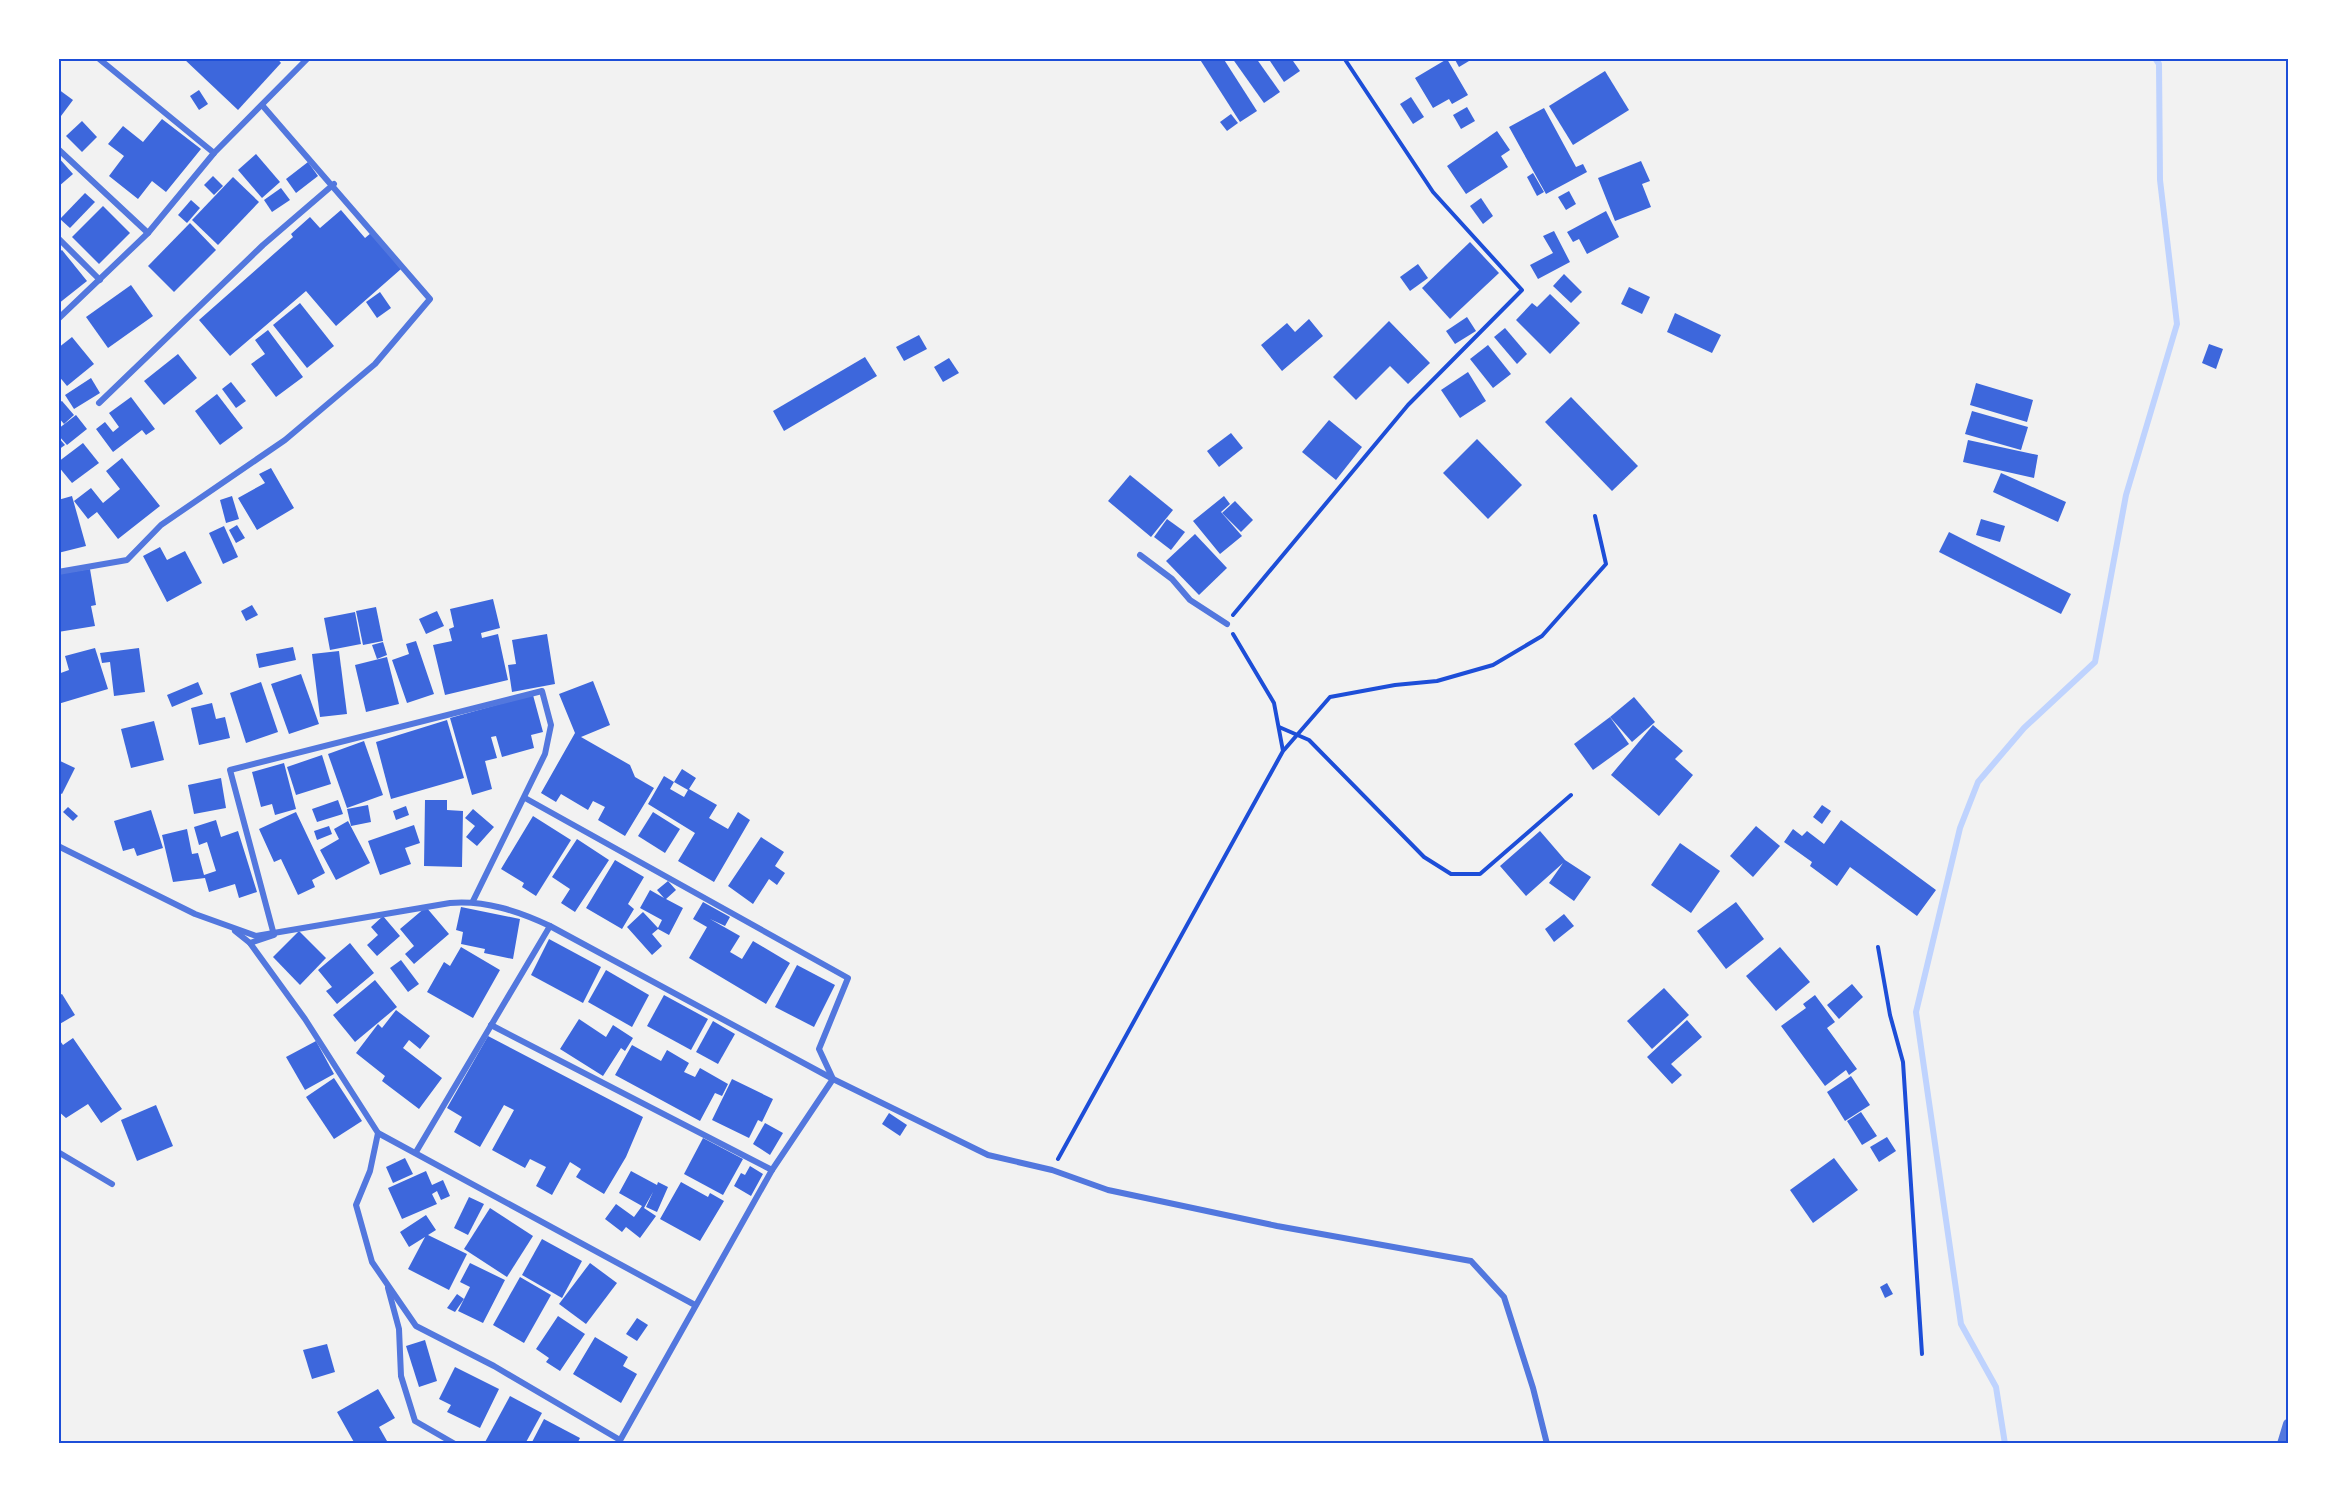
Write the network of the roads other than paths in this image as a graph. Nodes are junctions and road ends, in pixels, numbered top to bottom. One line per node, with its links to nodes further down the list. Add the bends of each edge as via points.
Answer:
1 (98, 58): 5 (street)
2 (308, 58): 3 (street)
3 (262, 105): 5 (street); 6 (street)
4 (58, 149): 7 (street)
5 (214, 153): 7 (street)
6 (334, 184): 11 (street, via 263,244); 13 (street, via 430,299 375,364 285,440 161,525 127,560)
7 (148, 233): 9 (street)
8 (58, 238): 9 (street)
9 (100, 280): 10 (street)
10 (58, 320)
11 (99, 403)
12 (1140, 555): 14 (street, via 1172,579 1190,600)
13 (58, 572)
14 (1227, 624)
15 (525, 798): 17 (street); 20 (street, via 545,754 551,725 542,691 230,770); 23 (street, via 848,978 819,1049)
16 (58, 846): 19 (street, via 195,914)
17 (473, 901): 18 (street); 20 (street)
18 (550, 926): 22 (street); 23 (street)
19 (230, 927): 20 (street, via 256,936); 21 (street)
20 (274, 935): 21 (street)
21 (250, 944): 24 (street, via 305,1019)
22 (491, 1025): 26 (street); 27 (street)
23 (833, 1079): 27 (street); 34 (street, via 988,1155 1052,1170 1108,1190 1277,1226 1471,1260 1504,1297)
24 (378, 1133): 26 (street); 29 (street, via 356,1204 372,1262)
25 (58, 1152): 28 (street)
26 (416, 1152): 30 (street)
27 (772, 1170): 30 (street)
28 (112, 1184)
29 (387, 1284): 32 (street, via 416,1326 494,1366); 33 (street, via 399,1329 401,1376 415,1421)
30 (695, 1305): 32 (street)
31 (2289, 1424): 35 (street)
32 (619, 1442)
33 (455, 1443)
34 (1547, 1443)
35 (2282, 1443)

